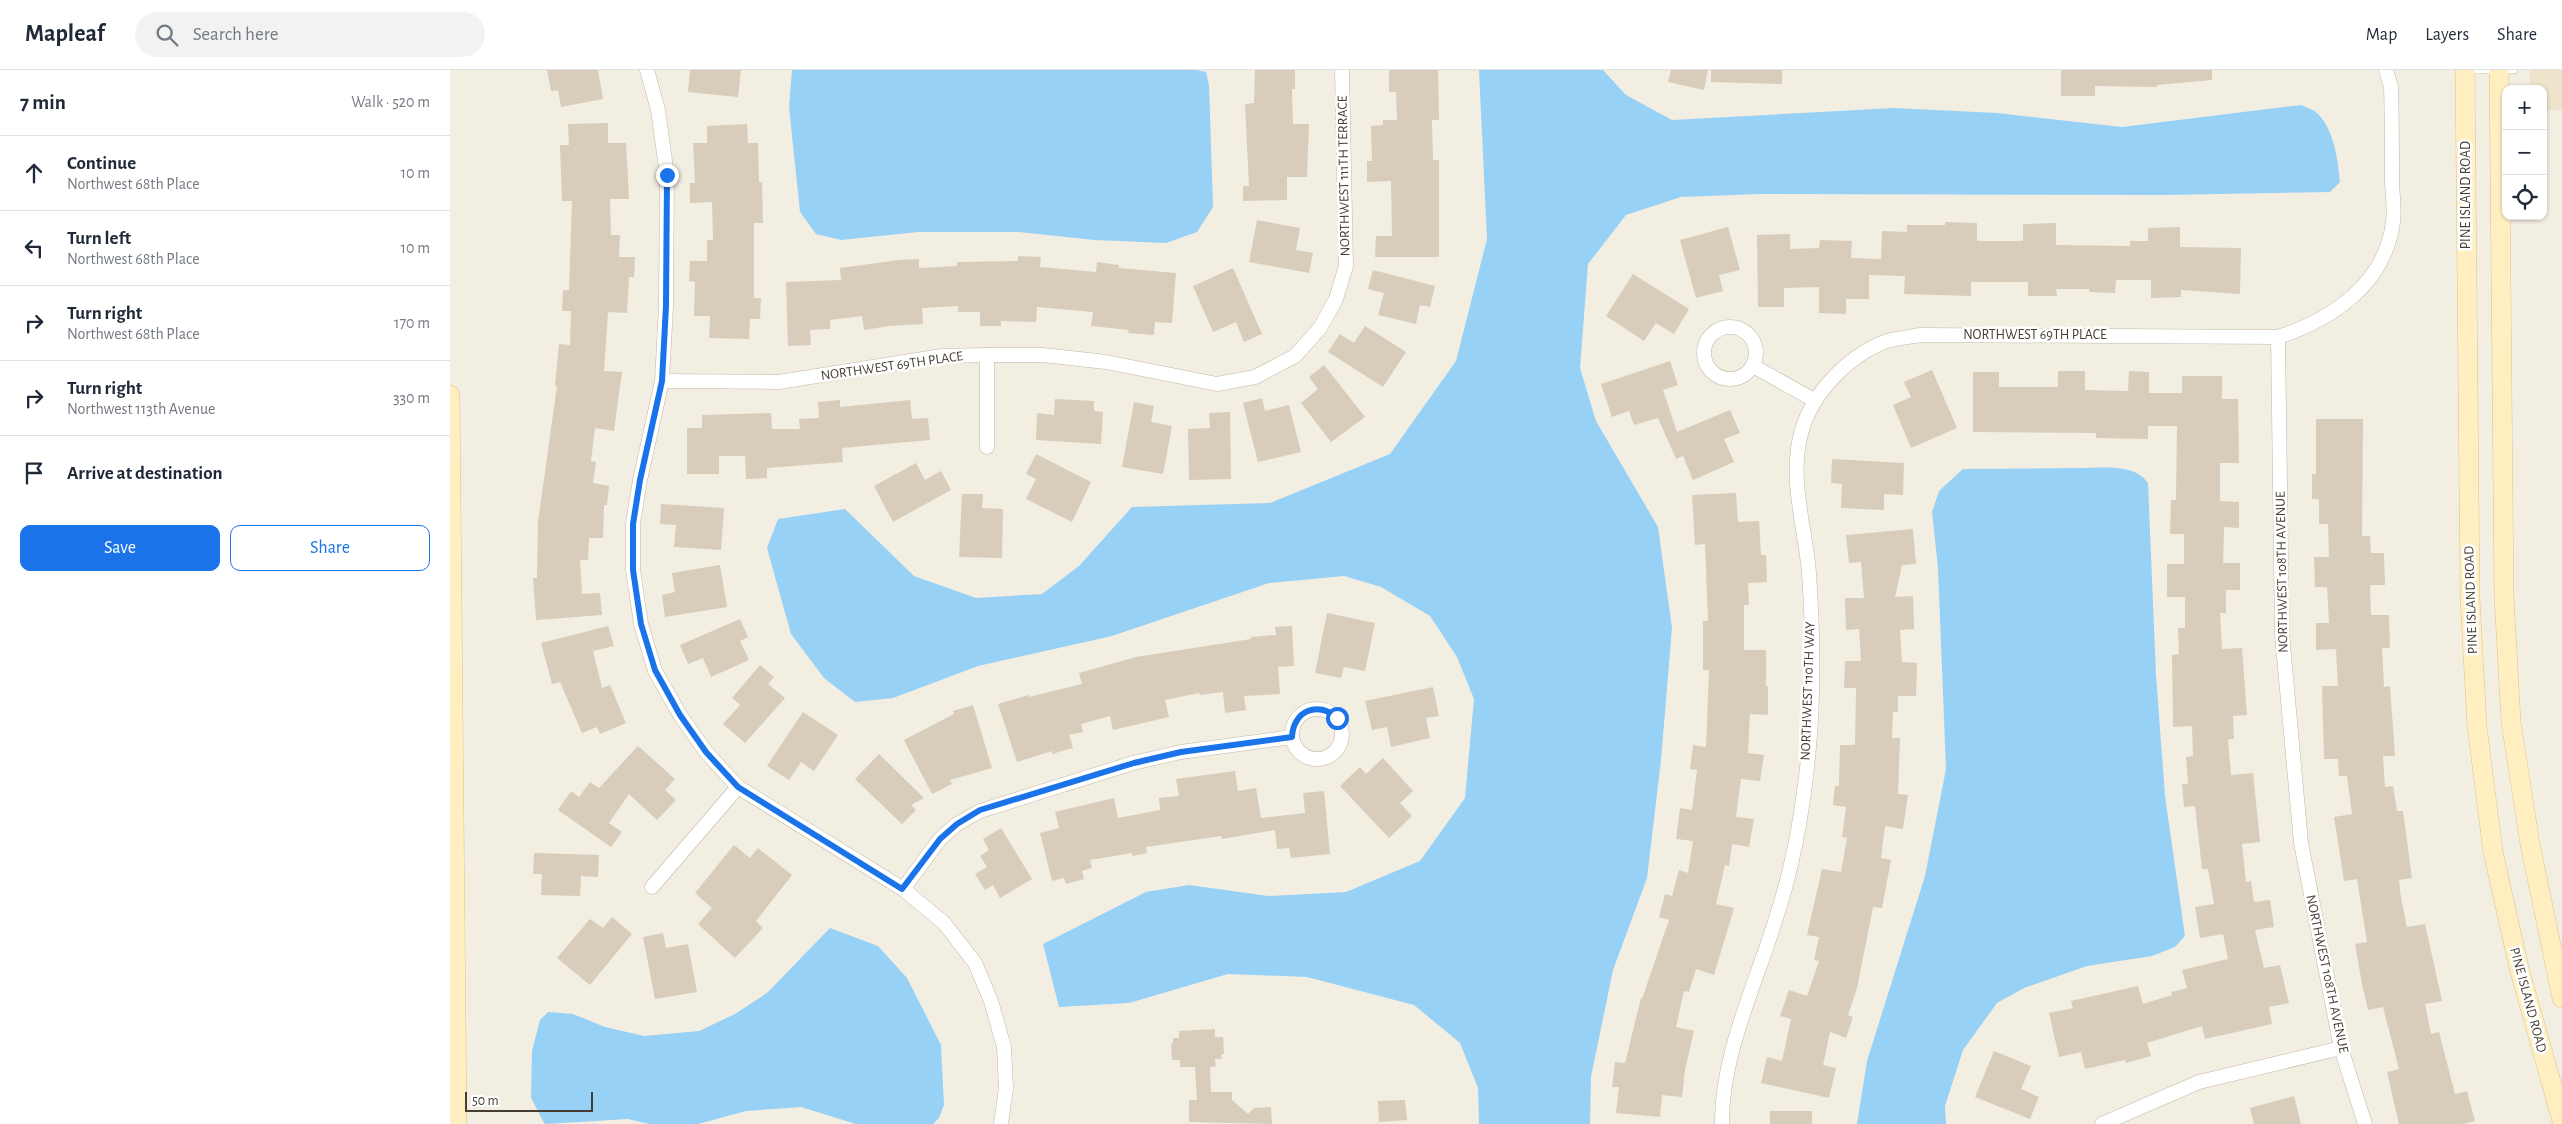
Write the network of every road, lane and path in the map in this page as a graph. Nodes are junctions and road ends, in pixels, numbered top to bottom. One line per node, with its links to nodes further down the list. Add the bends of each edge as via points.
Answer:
1 (647, 70): 11 (street, via 658,110 667,175)
2 (1342, 70): 9 (street, NORTHWEST 111TH TERRACE, via 1346,266 1336,299 1320,328)
3 (2386, 70): 7 (street, via 2392,87 2393,222 2385,250 2374,273 2354,296 2307,328)
4 (2465, 70): 5 (lane); 21 (main road, PINE ISLAND ROAD, via 2470,599 2477,726 2493,852 2519,968)
5 (2499, 70): 6 (lane); 19 (main road, via 2504,596 2511,722 2530,844)
6 (2514, 70)
7 (2278, 337): 13 (street, NORTHWEST 69TH PLACE, via 1921,335 1887,341 1858,356); 20 (street, NORTHWEST 108TH AVENUE, via 2282,634 2290,736 2301,843)
8 (987, 355): 9 (street, NORTHWEST 69TH PLACE, via 1043,355 1106,362 1217,384 1255,377); 11 (street, NORTHWEST 69TH PLACE, via 942,356 780,382); 14 (street)
9 (1295, 356)
10 (1753, 366): 13 (street)
11 (662, 381): 16 (street, via 633,524 633,570 641,624 655,670 680,715 706,752)
12 (450, 395): 22 (main road)
13 (1814, 400): 24 (street, NORTHWEST 110TH WAY, via 1802,430 1797,458 1809,572 1812,654 1809,747 1797,832 1780,906 1730,1058 1721,1106)
14 (987, 447)
15 (1292, 737): 18 (street, via 1181,752 980,810 940,839)
16 (738, 787): 17 (street); 18 (street)
17 (652, 887)
18 (902, 889): 23 (street, via 944,923 975,963 991,1001 1006,1063)
19 (2562, 998)
20 (2341, 1048): 25 (street, via 2198,1082); 26 (street, NORTHWEST 108TH AVENUE)
21 (2562, 1121)
22 (457, 1124)
23 (1001, 1124)
24 (1722, 1124)
25 (2102, 1124)
26 (2365, 1124)

